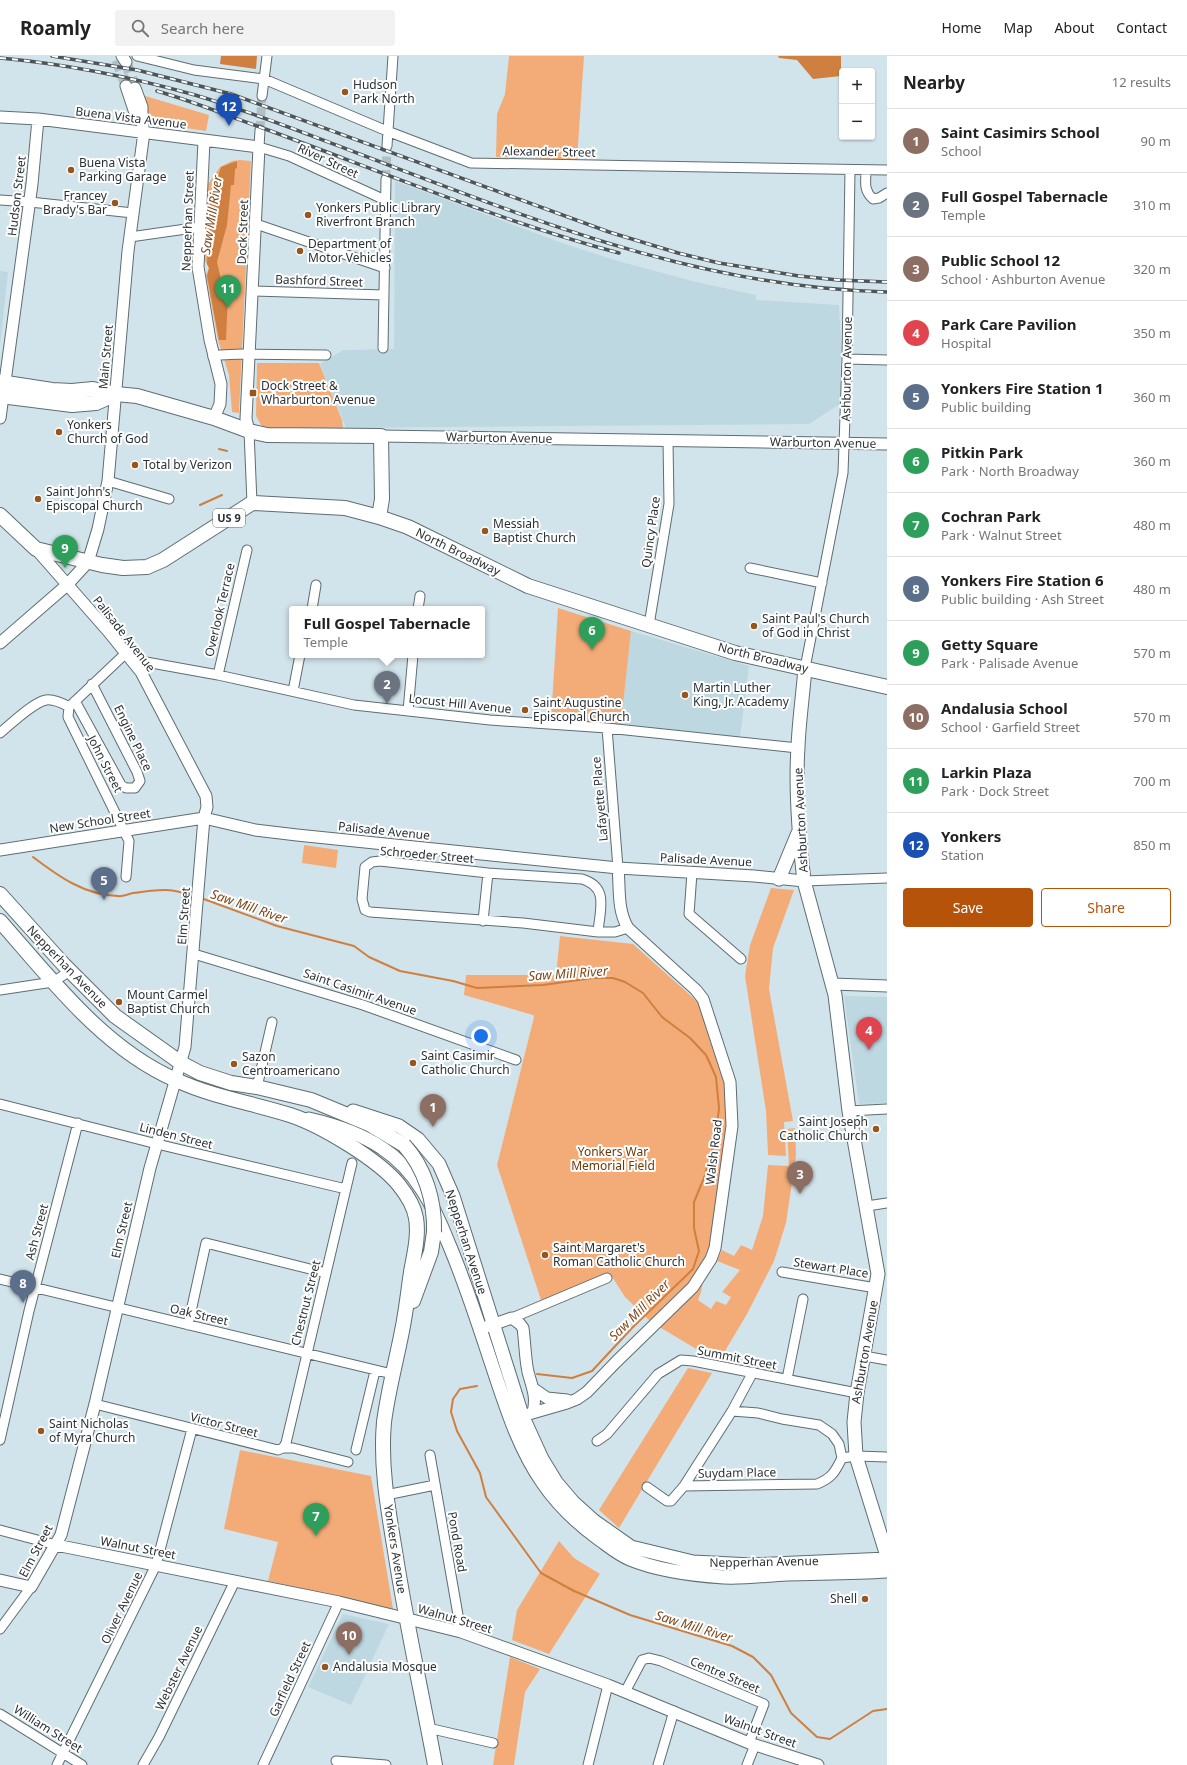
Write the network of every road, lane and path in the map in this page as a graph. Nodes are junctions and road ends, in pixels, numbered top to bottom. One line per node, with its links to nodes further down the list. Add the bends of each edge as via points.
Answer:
1 (137, 56): 4 (street, Alexander Street, via 194,70)
2 (267, 56): 4 (street)
3 (393, 56): 11 (street)
4 (264, 79): 6 (street); 11 (street, Alexander Street)
5 (130, 87): 9 (street, Main Street, via 142,107)
6 (262, 96)
7 (0, 117): 8 (street, Buena Vista Avenue)
8 (38, 119): 9 (street, Buena Vista Avenue); 22 (street, Hudson Street)
9 (143, 127): 12 (street, Buena Vista Avenue); 23 (street, Main Street)
10 (260, 130): 14 (street, Dock Street)
11 (387, 131): 13 (street); 15 (street, Alexander Street, via 471,163)
12 (204, 141): 14 (street, Buena Vista Avenue); 25 (street, Nepperhan Street)
13 (387, 146)
14 (259, 147): 21 (street, River Street, via 289,156); 24 (street, Dock Street)
15 (850, 170): 16 (street, Alexander Street); 34 (street, Ashburton Avenue)
16 (866, 170): 17 (street, Alexander Street); 19 (street, via 865,188 868,194 873,199)
17 (887, 170)
18 (386, 179): 21 (street)
19 (887, 193)
20 (0, 200): 22 (street)
21 (385, 200): 27 (street)
22 (30, 202): 23 (street); 36 (street, Hudson Street)
23 (133, 213): 26 (street, Main Street)
24 (256, 224): 27 (street); 28 (street, Dock Street)
25 (200, 227): 26 (street); 33 (street, Nepperhan Street, via 198,267)
26 (130, 237): 37 (street, Main Street)
27 (384, 268): 29 (street)
28 (253, 291): 29 (street, Bashford Street); 31 (street, Dock Street)
29 (384, 295): 30 (street)
30 (383, 348)
31 (249, 355): 32 (street); 33 (street, via 220,355); 40 (street, Dock Street, via 246,419)
32 (326, 355)
33 (213, 358): 39 (street, Nepperhan Street, via 221,384 220,404)
34 (847, 359): 35 (street); 43 (street, Ashburton Avenue)
35 (887, 360)
36 (2, 389): 37 (main road, Warburton Avenue, via 93,389); 38 (street, Hudson Street)
37 (116, 394): 39 (main road, Warburton Avenue, via 137,396); 45 (street, Main Street)
38 (0, 418)
39 (214, 418): 40 (main road, Warburton Avenue)
40 (250, 431): 41 (main road, Warburton Avenue, via 267,435); 47 (street)
41 (381, 436): 42 (street, Warburton Avenue); 49 (main road, via 382,499)
42 (668, 441): 43 (street, Warburton Avenue); 60 (street, Quincy Place, via 669,504)
43 (845, 444): 44 (street, Warburton Avenue); 54 (street, Ashburton Avenue, via 841,487)
44 (887, 444)
45 (108, 481): 46 (street); 52 (street, Main Street)
46 (169, 499)
47 (252, 502): 49 (main road, North Broadway / US 9, via 345,508); 52 (main road, US 9, via 148,567 123,568)
48 (0, 515): 50 (main road, US 9)
49 (379, 517): 60 (main road, North Broadway / US 9, via 408,527 528,586)
50 (36, 549): 52 (main road, US 9); 55 (street, Palisade Avenue)
51 (247, 550): 66 (street, Overlook Terrace)
52 (88, 562): 55 (street, Main Street)
53 (750, 568): 54 (street)
54 (822, 583): 65 (street, Ashburton Avenue)
55 (67, 585): 61 (street, Main Street); 62 (street, Palisade Avenue)
56 (316, 585): 58 (street)
57 (420, 596): 59 (street)
58 (312, 606)
59 (418, 606)
60 (650, 625): 65 (main road, North Broadway / US 9, via 735,653)
61 (0, 643)
62 (126, 653): 66 (street, Locust Hill Avenue, via 146,662); 67 (street); 75 (street, Palisade Avenue, via 141,672 206,796 207,808)
63 (299, 658): 69 (street)
64 (413, 658): 71 (street)
65 (805, 668): 68 (main road, North Broadway / US 9); 74 (main road, Ashburton Avenue)
66 (218, 675): 69 (street, Locust Hill Avenue)
67 (92, 684): 70 (street); 70 (street, Engine Place, via 137,772 140,781 135,788 121,785)
68 (887, 687)
69 (293, 691): 71 (street, Locust Hill Avenue, via 354,705)
70 (72, 704): 73 (street, via 44,700); 77 (street, John Street, via 68,717)
71 (408, 711): 72 (street, Locust Hill Avenue)
72 (606, 728): 74 (street, Locust Hill Avenue); 79 (street, Lafayette Place)
73 (0, 733)
74 (798, 748): 76 (main road, Ashburton Avenue)
75 (204, 818): 77 (street, New School Street); 79 (street, Palisade Avenue, via 255,830); 91 (street, Elm Street)
76 (799, 829): 84 (main road); 85 (main road, Ashburton Avenue)
77 (125, 831): 78 (street, New School Street); 82 (street, John Street, via 129,841)
78 (0, 850)
79 (618, 868): 81 (street, Palisade Avenue); 89 (street, Walsh Road, via 621,911)
80 (488, 873): 87 (street); 87 (street, Schroeder Street, via 380,861 368,864 364,875 363,906 370,912); 90 (street, Schroeder Street, via 590,881 597,886 600,893)
81 (692, 873): 84 (street, Palisade Avenue); 92 (street, via 689,914)
82 (126, 877)
83 (887, 878): 85 (street, Palisade Avenue)
84 (779, 879): 85 (street, Palisade Avenue)
85 (804, 881): 95 (main road, Ashburton Avenue)
86 (0, 894): 93 (main road, Nepperhan Avenue)
87 (483, 921): 90 (street, Schroeder Street)
88 (0, 922): 94 (main road, Nepperhan Avenue)
89 (628, 928): 90 (street, Schroeder Street, via 615,932); 138 (street, Walsh Road, via 703,999 730,1082 732,1126 715,1248 711,1259 693,1287)
90 (598, 932)
91 (194, 954): 99 (street, Saint Casimir Avenue, via 363,1005); 100 (street, Elm Street, via 186,1044)
92 (741, 959)
93 (70, 971): 94 (street); 100 (main road, Nepperhan Avenue, via 115,1016)
94 (53, 982): 97 (street); 101 (main road, Nepperhan Avenue, via 80,1012 109,1038)
95 (833, 984): 96 (street); 106 (main road, Ashburton Avenue)
96 (887, 986)
97 (0, 990)
98 (272, 1022): 102 (street)
99 (516, 1060)
100 (181, 1064): 101 (street, Elm Street); 102 (main road, Nepperhan Avenue, via 231,1083)
101 (175, 1080): 107 (main road, Nepperhan Avenue, via 222,1098); 109 (street, Elm Street)
102 (257, 1087): 103 (main road, Nepperhan Avenue)
103 (311, 1100): 124 (main road, Nepperhan Avenue, via 399,1126 418,1140 439,1164 453,1196); 128 (main road, Yonkers Avenue, bridge, via 369,1124 404,1145 421,1171 430,1192 434,1207 431,1252)
104 (0, 1104): 108 (street, Linden Street)
105 (887, 1109): 106 (street)
106 (849, 1111): 113 (main road, Ashburton Avenue)
107 (294, 1116): 126 (main road, Nepperhan Avenue, via 330,1124 384,1149 418,1183 442,1226); 128 (main road, Yonkers Avenue, via 351,1146 386,1172 400,1186 411,1203 416,1218 417,1237)
108 (78, 1123): 109 (street, Linden Street); 119 (street, Ash Street)
109 (157, 1144): 111 (street, Linden Street); 121 (street, Elm Street)
110 (352, 1163): 111 (street, Chestnut Street)
111 (346, 1189): 115 (street, Chestnut Street)
112 (887, 1203): 113 (street)
113 (867, 1206): 118 (main road, Ashburton Avenue)
114 (782, 1272): 118 (street, Stewart Place)
115 (326, 1273): 125 (street, via 206,1243); 129 (street, Chestnut Street)
116 (607, 1278): 122 (street)
117 (0, 1279): 119 (street, Oak Street)
118 (880, 1279): 130 (main road, Ashburton Avenue)
119 (35, 1288): 121 (street, Oak Street); 143 (street, Ash Street)
120 (803, 1299): 135 (street)
121 (118, 1308): 125 (street, Oak Street); 139 (street, Elm Street)
122 (530, 1310): 123 (street); 127 (street, via 525,1316)
123 (512, 1318): 124 (street); 127 (street)
124 (493, 1323): 126 (street); 141 (main road, Nepperhan Avenue)
125 (188, 1325): 129 (street, Oak Street)
126 (480, 1328): 141 (main road, Nepperhan Avenue)
127 (523, 1328): 136 (street, via 528,1372)
128 (402, 1331): 134 (main road, Yonkers Avenue)
129 (306, 1353): 132 (street, Oak Street); 145 (street, Chestnut Street)
130 (864, 1356): 131 (street); 137 (main road, Ashburton Avenue)
131 (887, 1360)
132 (376, 1371): 134 (street, Oak Street); 146 (street)
133 (753, 1372): 135 (street, Summit Street); 140 (street, Suydam Place); 144 (street, Summit Street, via 681,1360 658,1374 607,1434)
134 (392, 1374): 155 (main road, Yonkers Avenue, via 384,1424)
135 (787, 1379): 137 (street, Summit Street)
136 (534, 1389): 138 (street, via 548,1398); 141 (street, via 535,1404)
137 (857, 1393): 148 (main road, Ashburton Avenue, via 854,1422)
138 (577, 1399): 141 (street, Walsh Road)
139 (95, 1404): 142 (street, Victor Street); 157 (street, Elm Street, via 61,1535)
140 (732, 1410): 150 (street, via 819,1425 832,1434); 153 (street, Suydam Place)
141 (522, 1415): 158 (main road, Nepperhan Avenue, via 542,1459 556,1482 594,1521 631,1547 679,1559 730,1565); 160 (main road, Nepperhan Avenue, via 529,1459 542,1482 568,1514 587,1531 628,1558 662,1568 724,1577)
142 (192, 1429): 145 (street, Victor Street, via 278,1450); 159 (street, Oliver Avenue)
143 (0, 1440)
144 (597, 1441)
145 (283, 1448): 151 (street, Victor Street, via 293,1448)
146 (356, 1450)
147 (430, 1455): 152 (street, Pond Road)
148 (856, 1456): 149 (street); 150 (street); 158 (main road, Ashburton Avenue)
149 (887, 1457)
150 (842, 1458): 153 (street, Suydam Place, via 828,1480 817,1484)
151 (348, 1462)
152 (435, 1485): 155 (street); 167 (street, Pond Road)
153 (684, 1486): 154 (street, via 671,1501 667,1501)
154 (647, 1487)
155 (386, 1495): 165 (main road, Yonkers Avenue)
156 (0, 1530): 157 (street, Walnut Street)
157 (56, 1545): 159 (street, Walnut Street); 163 (street, Elm Street)
158 (887, 1558)
159 (156, 1565): 162 (street, Walnut Street); 175 (street, Oliver Avenue)
160 (887, 1571)
161 (0, 1580): 163 (street)
162 (235, 1581): 164 (street, Walnut Street); 179 (street, Webster Avenue)
163 (31, 1587): 166 (street, Elm Street)
164 (338, 1602): 165 (street, Walnut Street); 180 (street, Garfield Street)
165 (406, 1618): 167 (street, Walnut Street); 172 (main road, Yonkers Avenue)
166 (0, 1628)
167 (461, 1632): 168 (street, Walnut Street)
168 (608, 1685): 169 (street, Walnut Street); 183 (street)
169 (625, 1692): 170 (street, Walnut Street); 174 (street, Centre Street, via 642,1660 649,1658 764,1704)
170 (674, 1711): 174 (street, Walnut Street); 184 (street)
171 (0, 1714): 175 (street, William Street)
172 (428, 1728): 173 (street); 182 (main road, Yonkers Avenue)
173 (493, 1743)
174 (752, 1744): 185 (street); 186 (street, Walnut Street)
175 (63, 1753): 177 (street, Oliver Avenue); 178 (street, William Street)
176 (336, 1761): 181 (street)
177 (57, 1765)
178 (82, 1765)
179 (143, 1765)
180 (263, 1765)
181 (386, 1765)
182 (435, 1765)
183 (588, 1765)
184 (658, 1765)
185 (747, 1765)
186 (818, 1765)

